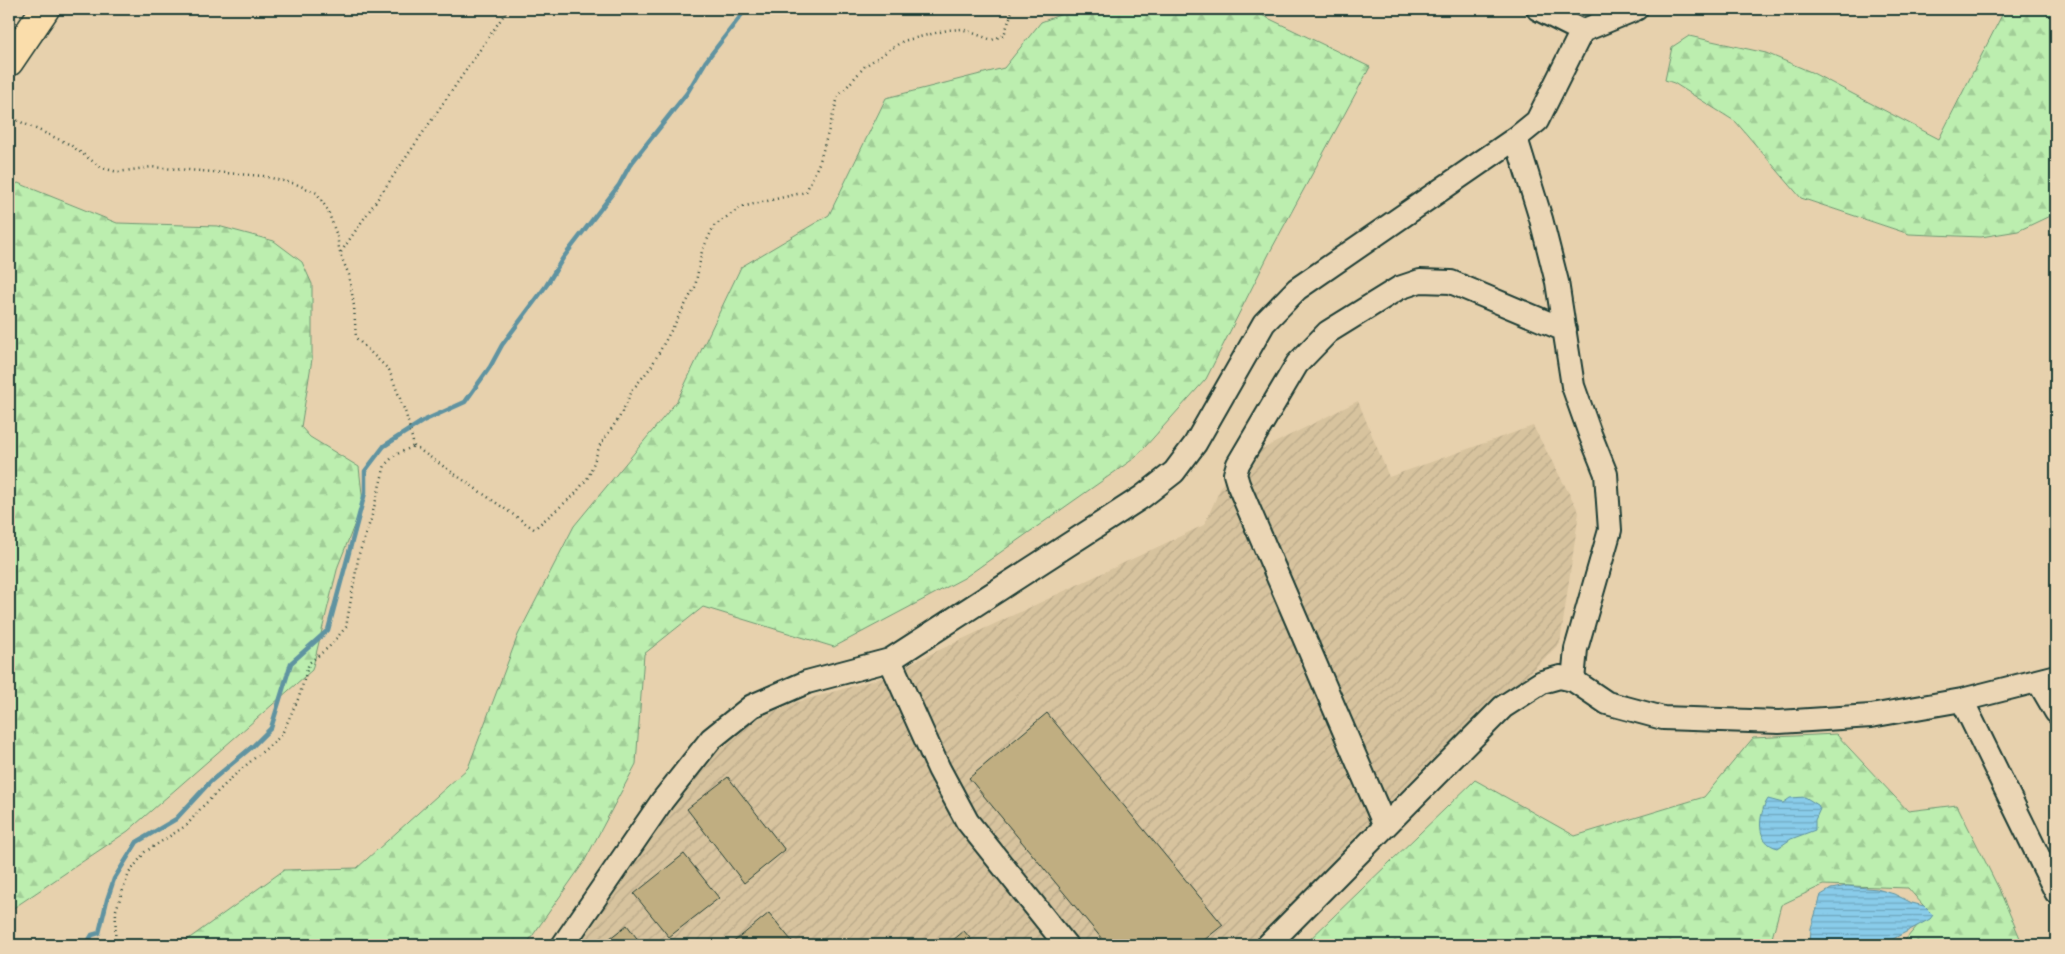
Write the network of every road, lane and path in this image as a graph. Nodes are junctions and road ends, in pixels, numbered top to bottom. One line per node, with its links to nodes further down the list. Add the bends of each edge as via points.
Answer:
1 (45, 9): 7 (main road)
2 (508, 9): 10 (path)
3 (1013, 9): 12 (path, via 1004,35 992,40 962,29 948,30 903,41 865,66 838,97 820,161 806,192 741,207 714,226 702,251 695,287 651,367 633,389 619,418 600,445 588,476 575,494 534,529)
4 (1538, 9): 6 (street)
5 (1636, 9): 6 (street)
6 (1582, 31): 9 (street, via 1538,121)
7 (9, 62)
8 (9, 98): 10 (path, via 14,119 70,144 102,168 118,172 151,167 263,176 318,193 328,211)
9 (1516, 138): 11 (street, via 1541,219); 13 (street, via 1297,289 1264,323 1195,444 1174,472 1142,497)
10 (340, 254): 12 (path, via 349,275 356,338 389,370)
11 (1565, 330): 15 (street, via 1573,386 1606,474 1610,530 1576,649); 18 (street, via 1451,282 1420,281 1399,288 1328,332 1297,364 1238,464 1235,474 1238,484)
12 (414, 446): 20 (path, via 385,465 359,554 346,627 309,664 281,736 238,772 187,825 145,852 129,874 116,910)
13 (890, 660): 21 (street, via 807,682 770,698 752,706 711,739 662,801); 22 (street, via 939,769 968,821)
14 (2047, 678): 16 (street); 17 (street)
15 (1572, 680): 16 (street, via 1607,703 1663,718 1788,721 1872,716); 18 (street, via 1560,677 1542,682 1503,707)
16 (1962, 700): 19 (street)
17 (2056, 712)
18 (1385, 826): 23 (street)
19 (2056, 892)
20 (115, 945)
21 (563, 945)
22 (1066, 945)
23 (1268, 945)

